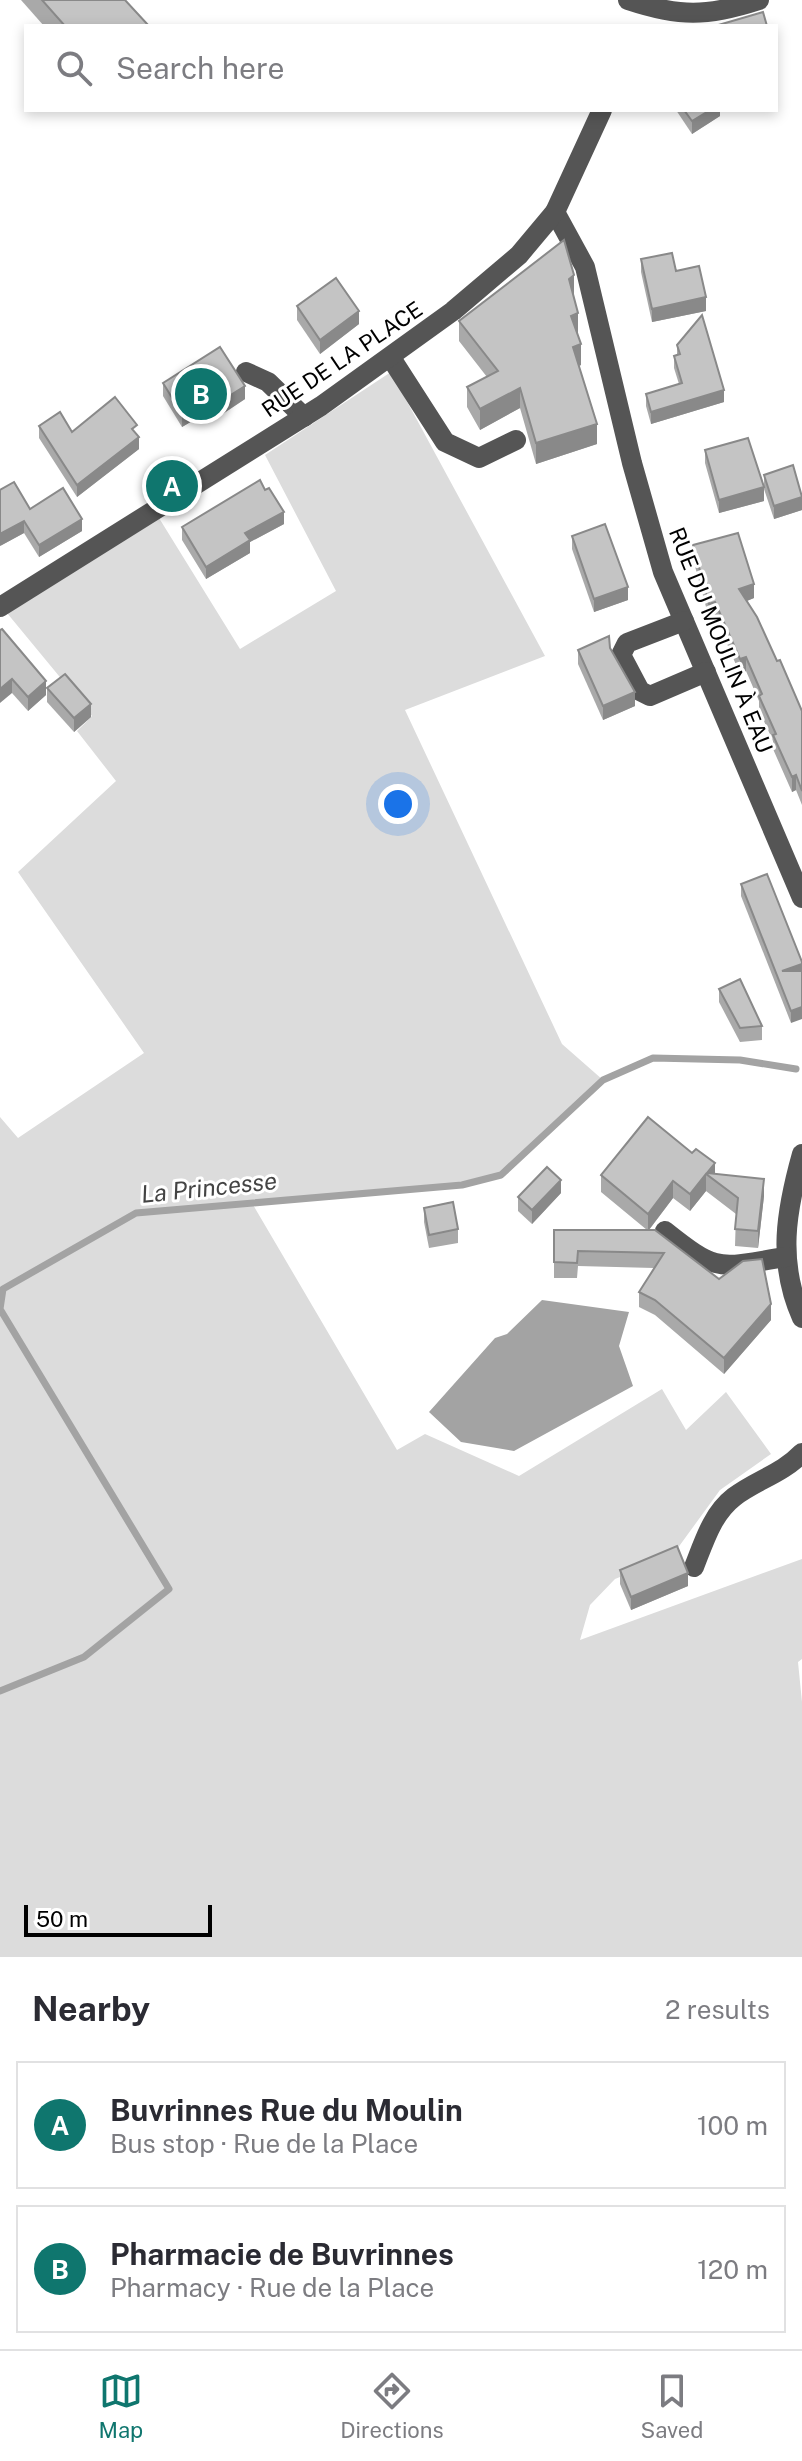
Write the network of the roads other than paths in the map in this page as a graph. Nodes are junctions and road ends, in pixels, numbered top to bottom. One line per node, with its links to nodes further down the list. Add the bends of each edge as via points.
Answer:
1 (628, 0): 3 (street)
2 (759, 0): 3 (street)
3 (662, 20)
4 (601, 112): 5 (street, RUE DE LA PLACE)
5 (555, 212): 6 (street, RUE DE LA PLACE, via 519,255); 11 (street, RUE DU MOULIN À EAU, via 585,267 635,477 663,572)
6 (391, 358): 8 (street, RUE DE LA PLACE); 9 (street, via 445,442 479,458)
7 (246, 372): 8 (street, via 268,382)
8 (304, 417): 10 (street, RUE DE LA PLACE)
9 (516, 440)
10 (0, 607)
11 (684, 621): 12 (street, RUE DU MOULIN À EAU); 12 (street, via 627,643 621,655 640,691 650,696)
12 (706, 672): 13 (street, RUE DU MOULIN À EAU)
13 (802, 898)
14 (802, 1154): 16 (street, via 786,1217)
15 (665, 1231): 16 (street, via 720,1267)
16 (786, 1257): 17 (street)
17 (802, 1318)
18 (802, 1453): 19 (street, via 790,1466 734,1497 711,1523)
19 (694, 1567)

